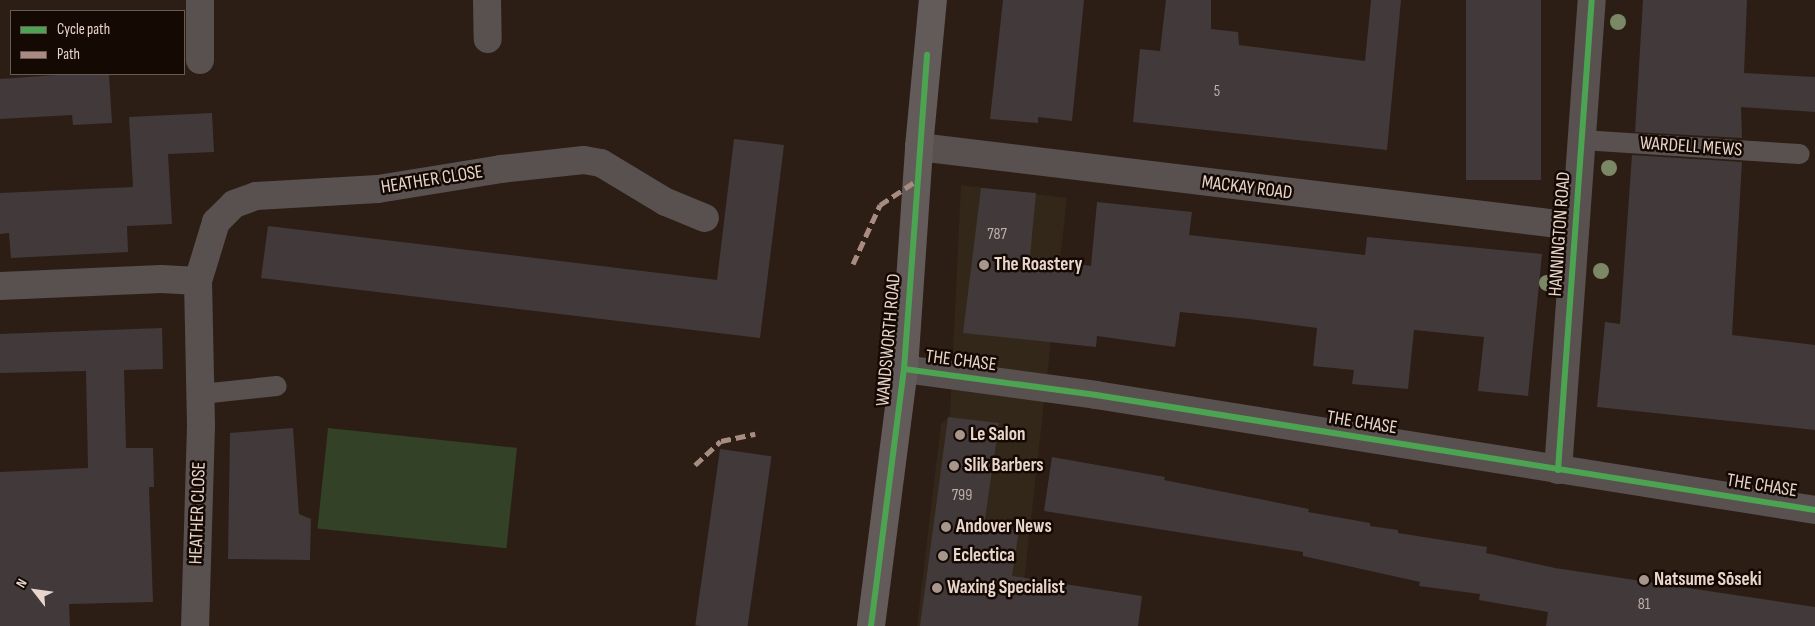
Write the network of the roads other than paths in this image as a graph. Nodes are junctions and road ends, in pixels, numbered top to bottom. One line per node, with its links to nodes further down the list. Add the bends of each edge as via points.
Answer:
1 (200, 0): 6 (street)
2 (487, 0): 5 (street)
3 (933, 0): 8 (main road, WANDSWORTH ROAD)
4 (1592, 0): 7 (street, HANNINGTON ROAD)
5 (488, 39)
6 (200, 60)
7 (1582, 140): 9 (lane, WARDELL MEWS); 11 (street, HANNINGTON ROAD)
8 (919, 146): 11 (street, MACKAY ROAD); 14 (main road, WANDSWORTH ROAD)
9 (1800, 154)
10 (705, 218): 12 (street, HEATHER CLOSE, via 666,202 601,163 584,160 501,169 378,189 256,196 234,204 216,222)
11 (1575, 226): 17 (street, HANNINGTON ROAD)
12 (198, 281): 13 (street, via 161,279); 16 (street, HEATHER CLOSE)
13 (0, 286)
14 (904, 369): 17 (street, THE CHASE, via 1096,395); 20 (main road, WANDSWORTH ROAD)
15 (277, 386): 16 (lane)
16 (201, 394): 19 (street, HEATHER CLOSE)
17 (1558, 470): 18 (street, THE CHASE)
18 (1815, 510)
19 (195, 626)
20 (871, 626)

